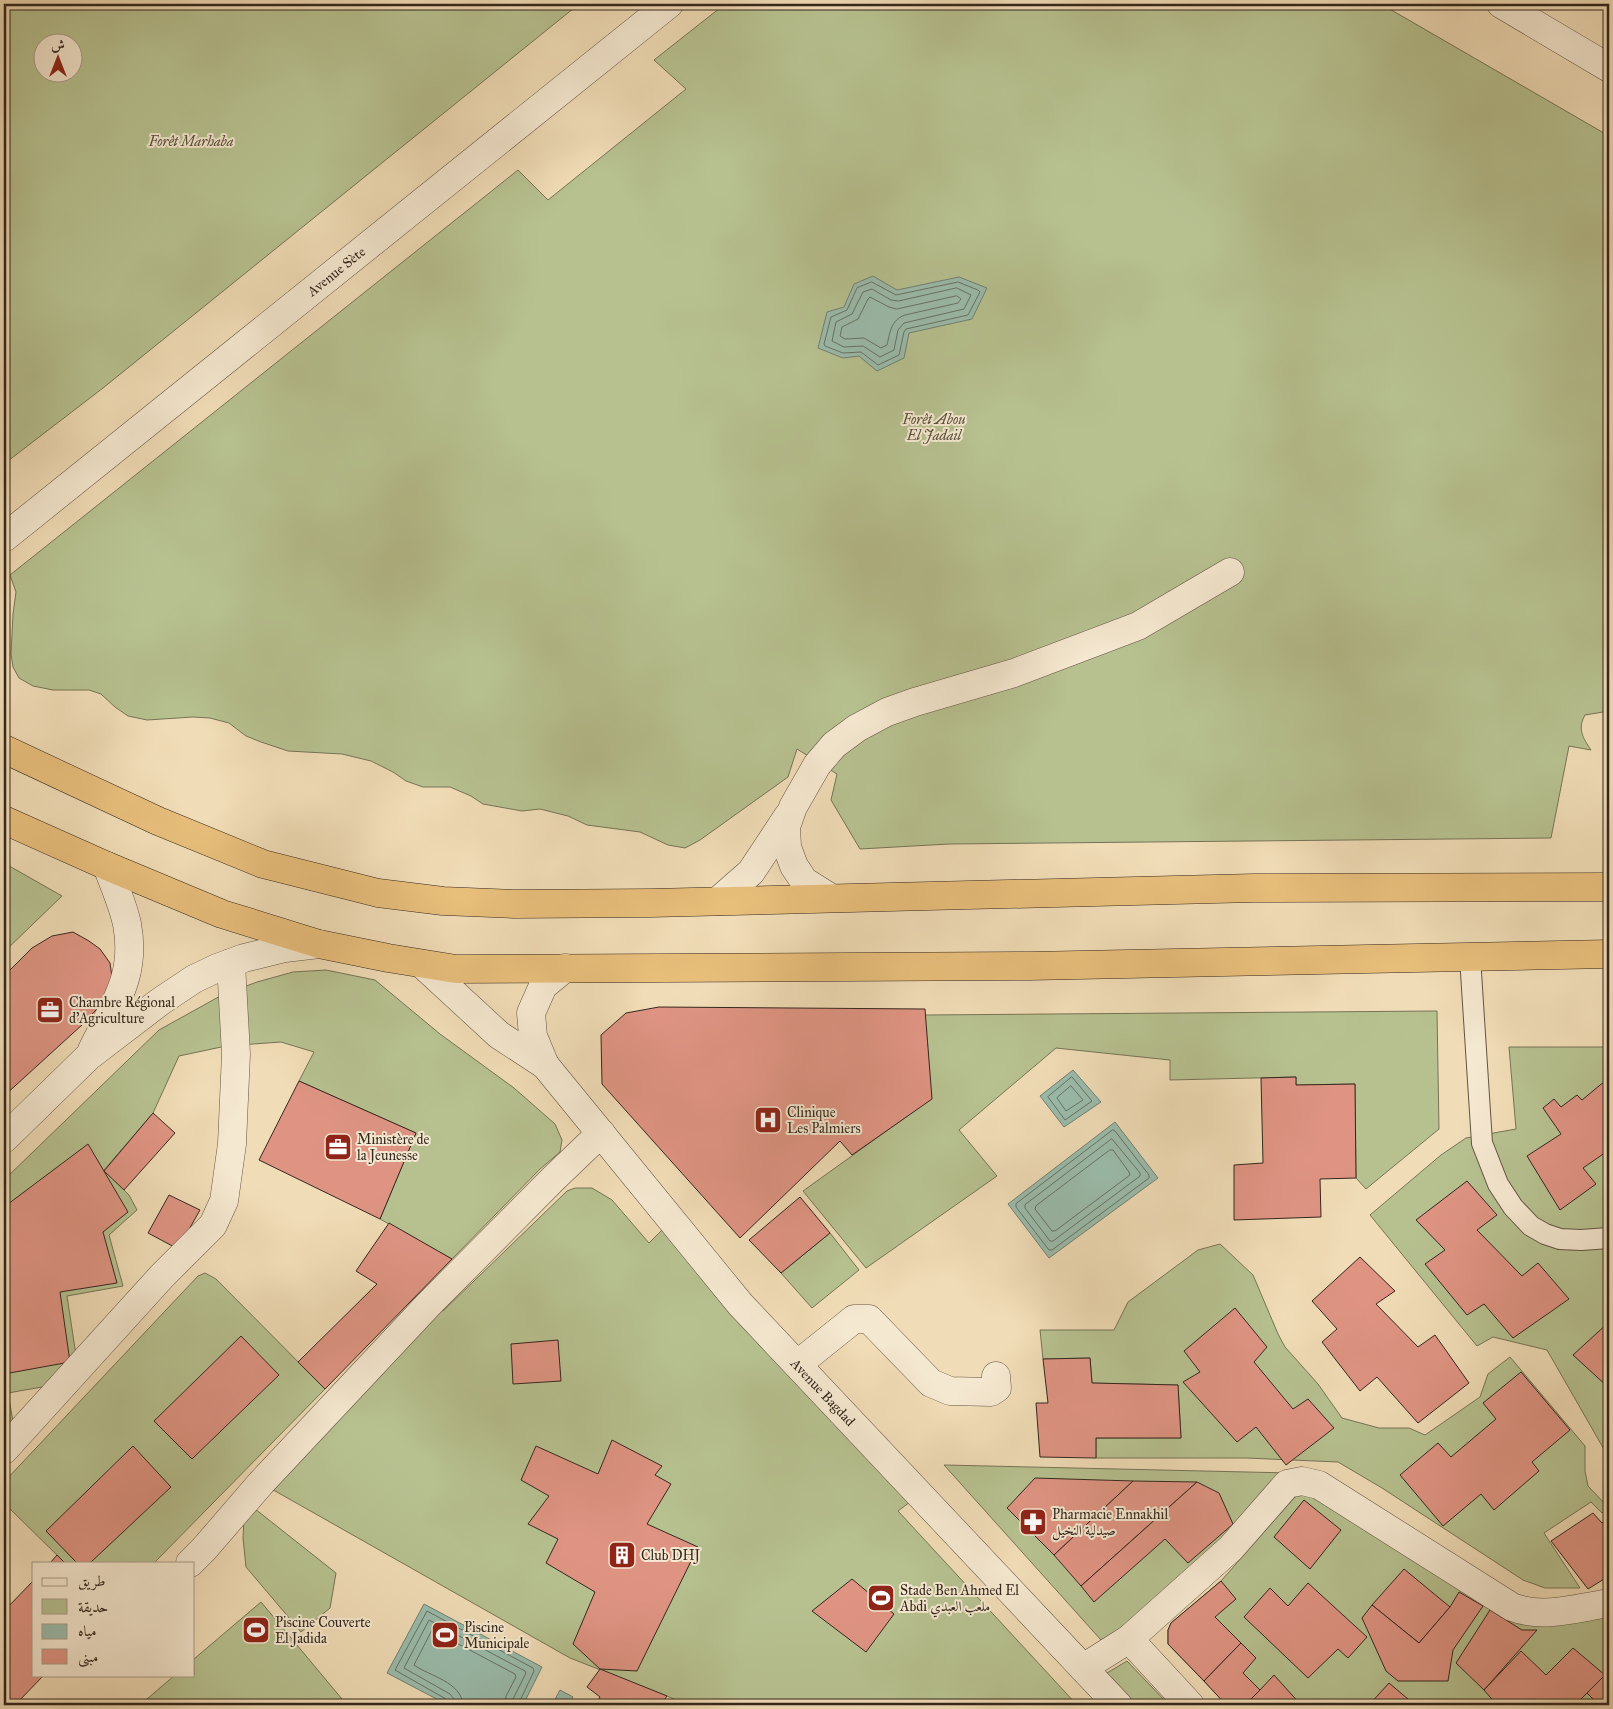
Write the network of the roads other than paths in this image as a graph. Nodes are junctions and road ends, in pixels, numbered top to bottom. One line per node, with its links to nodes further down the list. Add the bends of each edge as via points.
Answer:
1 (669, 4): 4 (street, Avenue Sète)
2 (1501, 4): 3 (street)
3 (1609, 68)
4 (4, 538)
5 (1230, 572): 7 (street, via 1138,626 1014,673 896,709 857,728 834,745 817,765)
6 (4, 749): 12 (highway, via 158,821 263,864 378,892 443,901 515,904)
7 (793, 807): 11 (street, via 786,827 787,847 794,866 804,881); 12 (street, via 751,872)
8 (4, 820): 9 (highway)
9 (107, 866): 13 (highway, via 222,914); 19 (street, via 127,923 130,958 121,992)
10 (1609, 887): 11 (highway, via 1254,888)
11 (831, 898): 12 (highway)
12 (718, 901)
13 (318, 944): 16 (street, via 268,952); 17 (highway)
14 (1609, 954): 15 (highway)
15 (1470, 957): 18 (highway, via 1030,966); 23 (lane, via 1482,1143 1498,1184 1512,1207 1530,1226 1544,1234 1560,1239)
16 (231, 963): 19 (street, via 194,979); 26 (street, via 236,1054 232,1144 224,1201 213,1225 162,1276)
17 (422, 964): 18 (highway, via 456,969); 20 (street, via 499,1035)
18 (565, 968): 20 (street, via 543,986 531,1012 533,1036)
19 (89, 1056): 22 (street)
20 (545, 1065): 21 (street, Avenue Bagdad)
21 (601, 1133): 24 (street, Avenue Bagdad, via 740,1304); 27 (street, via 429,1304)
22 (4, 1139)
23 (1609, 1238)
24 (798, 1364): 25 (street, via 854,1319 869,1319 931,1383 950,1391 991,1392 997,1388); 30 (street, Avenue Bagdad)
25 (996, 1376)
26 (4, 1450)
27 (191, 1562)
28 (1609, 1603): 29 (street, via 1544,1613 1512,1607 1319,1485 1302,1481 1287,1484 1230,1548)
29 (1129, 1639): 30 (street); 32 (street)
30 (1083, 1668): 31 (street, Avenue Bagdad)
31 (1118, 1705)
32 (1190, 1705)

